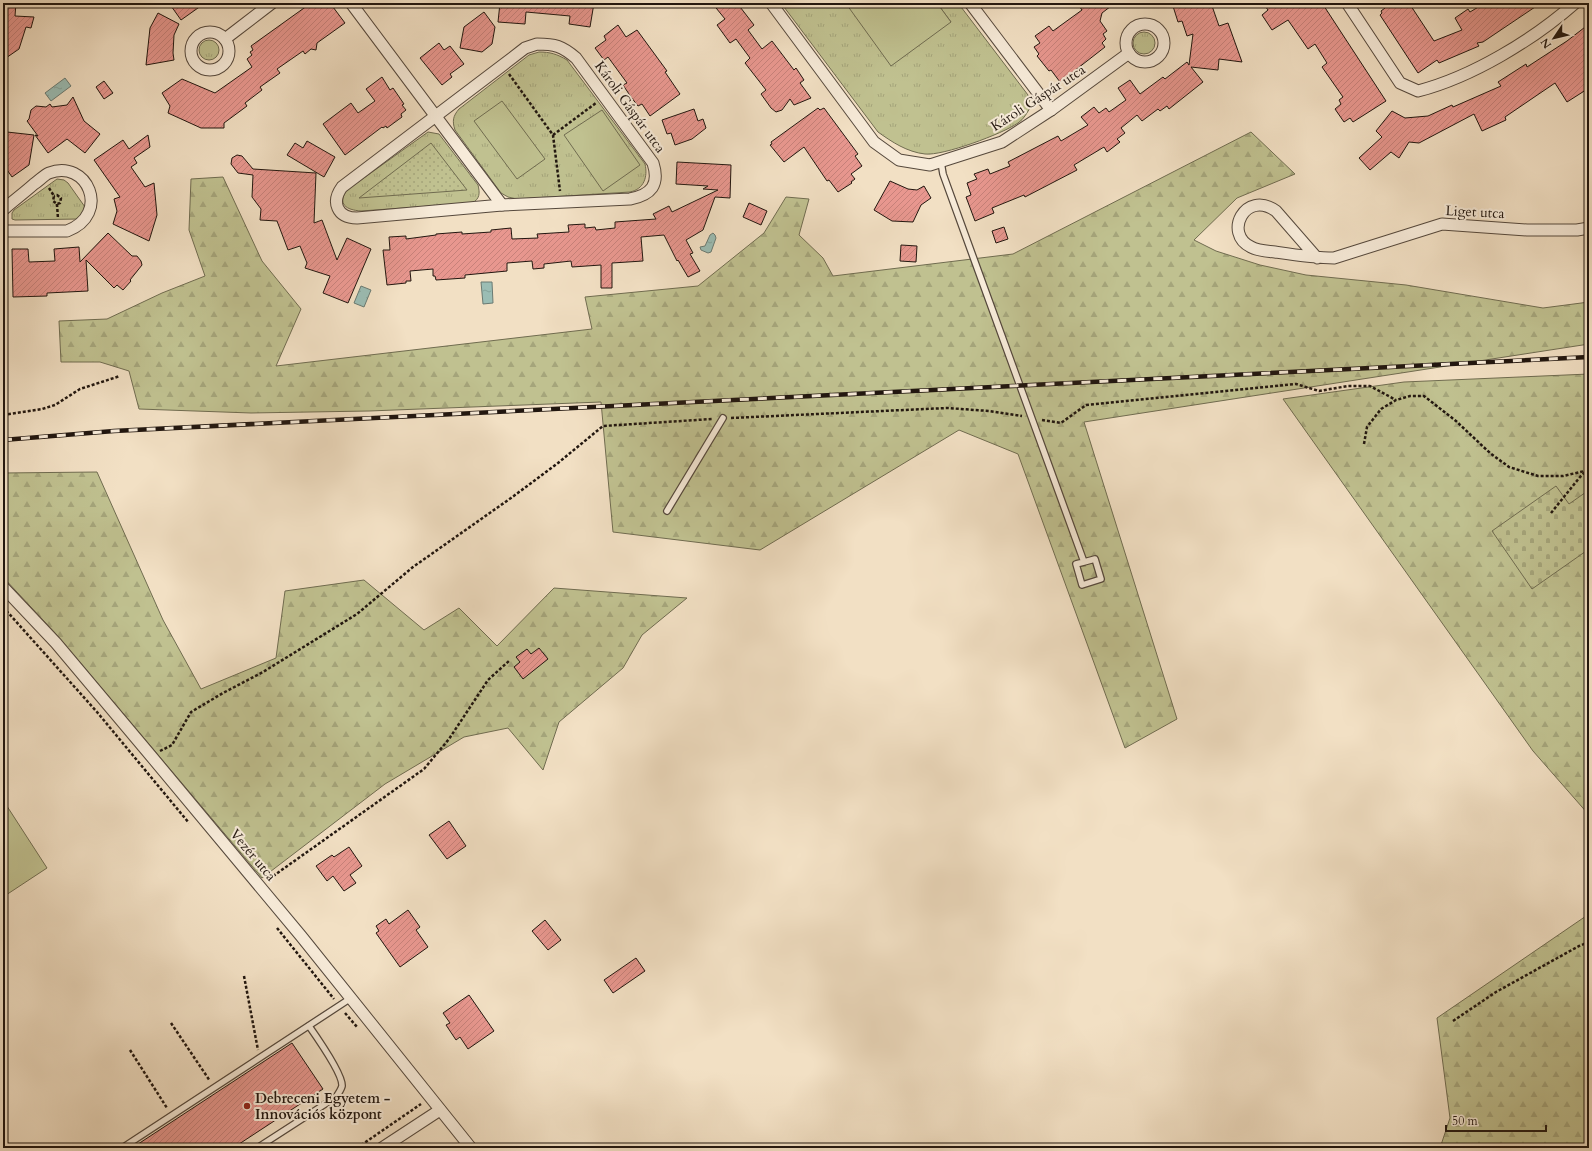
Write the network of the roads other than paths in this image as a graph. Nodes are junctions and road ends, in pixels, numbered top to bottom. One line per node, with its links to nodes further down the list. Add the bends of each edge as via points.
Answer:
1 (272, 3): 7 (street)
2 (351, 3): 10 (street)
3 (771, 3): 11 (street, Károli Gáspár utca, via 874,142 899,160 930,165)
4 (970, 3): 9 (street)
5 (1347, 3): 6 (street, via 1400,83 1418,91 1459,76 1496,58 1534,35)
6 (1575, 3)
7 (225, 39)
8 (1129, 54): 9 (street, Károli Gáspár utca)
9 (1051, 110): 11 (street, Károli Gáspár utca, via 1002,142)
10 (435, 115): 12 (street); 12 (street, Károli Gáspár utca, via 342,187 336,201 339,211 350,218 357,218); 12 (street, Károli Gáspár utca, via 525,48 537,44 551,44 565,49 576,58 653,163 656,179 653,187 639,198)
11 (941, 162): 19 (lane)
12 (502, 205)
13 (3, 210): 15 (street, via 47,174 58,171 78,175 85,182 92,202 84,222 68,231)
14 (1589, 228): 16 (street, Liget utca, via 1527,230 1442,224 1334,258)
15 (3, 231)
16 (1317, 258): 16 (street, Liget utca, via 1271,207 1258,204 1242,214 1238,232 1250,247)
17 (723, 418): 18 (lane)
18 (668, 511)
19 (1084, 562): 19 (lane, via 1094,559 1101,579 1082,585 1076,564)
20 (3, 588): 21 (street, Vezér utca, via 56,643)
21 (351, 998): 22 (lane); 23 (street, Vezér utca)
22 (308, 1026): 26 (lane); 27 (lane, via 338,1072 342,1086 340,1092)
23 (436, 1113): 28 (street); 29 (street, Vezér utca)
24 (3, 1142): 25 (lane)
25 (7, 1148)
26 (122, 1148)
27 (257, 1148)
28 (382, 1148)
29 (471, 1148)

